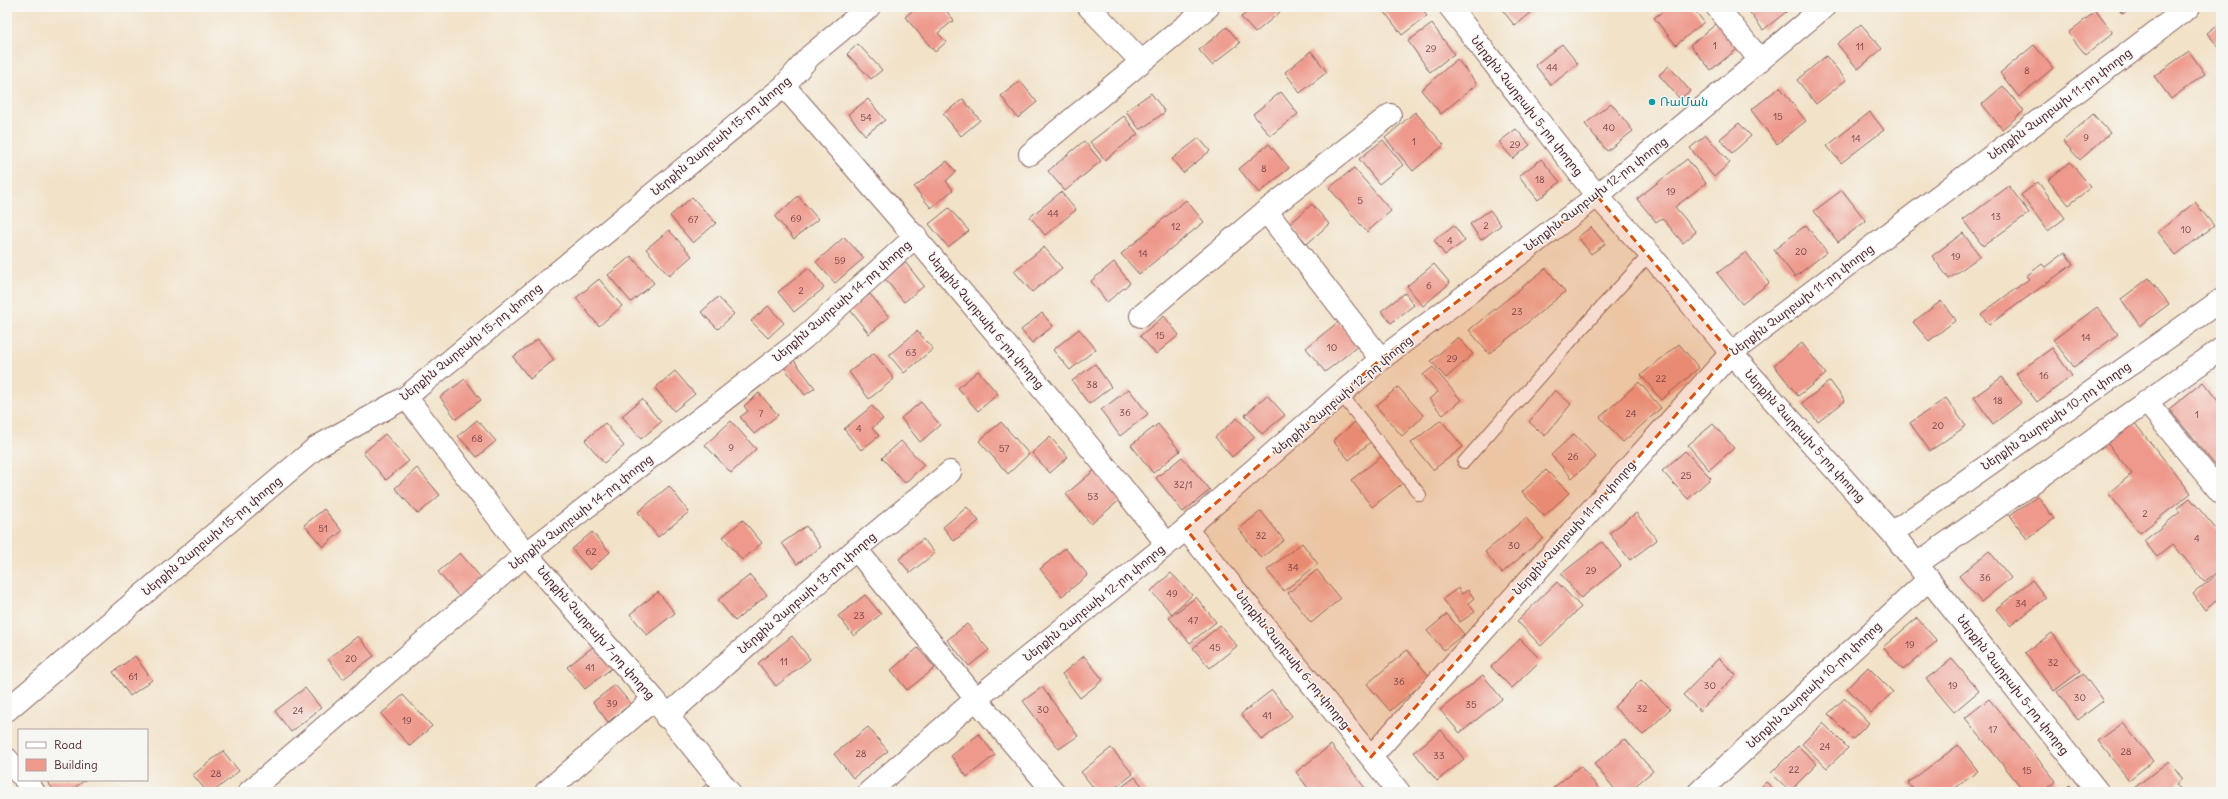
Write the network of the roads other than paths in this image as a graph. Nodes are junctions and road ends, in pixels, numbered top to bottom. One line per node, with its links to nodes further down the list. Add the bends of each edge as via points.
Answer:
1 (869, 7): 10 (street, Ներքին Չարբախ 15-րդ փողոց, via 810,56)
2 (1089, 7): 9 (street)
3 (1208, 7): 9 (street)
4 (1717, 7): 8 (street)
5 (1824, 7): 8 (street, Ներքին Չարբախ 12-րդ փողոց)
6 (2190, 7): 20 (street, Ներքին Չարբախ 11-րդ փողոց)
7 (1453, 8): 13 (street, Ներքին Չարբախ 5-րդ փողոց)
8 (1760, 60): 13 (street, Ներքին Չարբախ 12-րդ փողոց)
9 (1142, 61): 12 (street)
10 (784, 86): 15 (street, Ներքին Չարբախ 6-րդ փողոց); 23 (street, Ներքին Չարբախ 15-րդ փողոց)
11 (1390, 115): 14 (street)
12 (1030, 154)
13 (1597, 196): 16 (street, Ներքին Չարբախ 5-րդ փողոց); 21 (street, Ներքին Չարբախ 12-րդ փողոց)
14 (1266, 211): 18 (street); 21 (street)
15 (916, 236): 31 (street, Ներքին Չարբախ 6-րդ փողոց); 33 (street, Ներքին Չարբախ 14-րդ փողոց, via 804,338)
16 (1650, 254): 20 (street, Ներքին Չարբախ 5-րդ փողոց); 25 (lane)
17 (2221, 300): 30 (street, Ներքին Չարբախ 10-րդ փողոց)
18 (1141, 316)
19 (2221, 348): 24 (street, Ներքին Չարբախ 10-րդ փողոց)
20 (1731, 353): 30 (street, Ներքին Չարբախ 5-րդ փողոց); 39 (street, Ներքին Չարբախ 11-րդ փողոց)
21 (1381, 359): 22 (street, Ներքին Չարբախ 12-րդ փողոց)
22 (1341, 394): 28 (lane); 29 (street, Ներքին Չարբախ 12-րդ փողոց)
23 (406, 397): 33 (street, Ներքին Չարբախ 7-րդ փողոց); 37 (street, Ներքին Չարբախ 15-րդ փողոց, via 317,448)
24 (2146, 401): 27 (street); 34 (street, Ներքին Չարբախ 10-րդ փողոց)
25 (1464, 462)
26 (950, 472): 32 (street, Ներքին Չարբախ 13-րդ փողոց)
27 (2221, 493)
28 (1420, 495)
29 (1186, 529): 31 (street, Ներքին Չարբախ 12-րդ փողոց); 39 (street, Ներքին Չարբախ 6-րդ փողոց)
30 (1892, 534): 34 (street, Ներքին Չարբախ 5-րդ փողոց)
31 (1167, 544): 36 (street, Ներքին Չարբախ 12-րդ փողոց)
32 (856, 549): 36 (street); 38 (street, Ներքին Չարբախ 13-րդ փողոց)
33 (526, 554): 35 (street, Ներքին Չարբախ 7-րդ փողոց); 44 (street, Ներքին Չարբախ 14-րդ փողոց)
34 (1923, 572): 50 (street, Ներքին Չարբախ 10-րդ փողոց); 51 (street, Ներքին Չարբախ 5-րդ փողոց)
35 (654, 699): 38 (street, Ներքին Չարբախ 7-րդ փողոց); 45 (street)
36 (976, 699): 47 (street, Ներքին Չարբախ 12-րդ փողոց); 48 (street)
37 (7, 710)
38 (666, 717): 46 (street, Ներքին Չարբախ 7-րդ փողոց)
39 (1371, 756): 49 (street, Ներքին Չարբախ 6-րդ փողոց)
40 (7, 759): 41 (street)
41 (18, 772)
42 (25, 781): 43 (street)
43 (34, 792)
44 (249, 792)
45 (546, 792)
46 (728, 792)
47 (869, 792)
48 (1054, 792)
49 (1399, 792)
50 (1699, 792)
51 (2098, 792)

